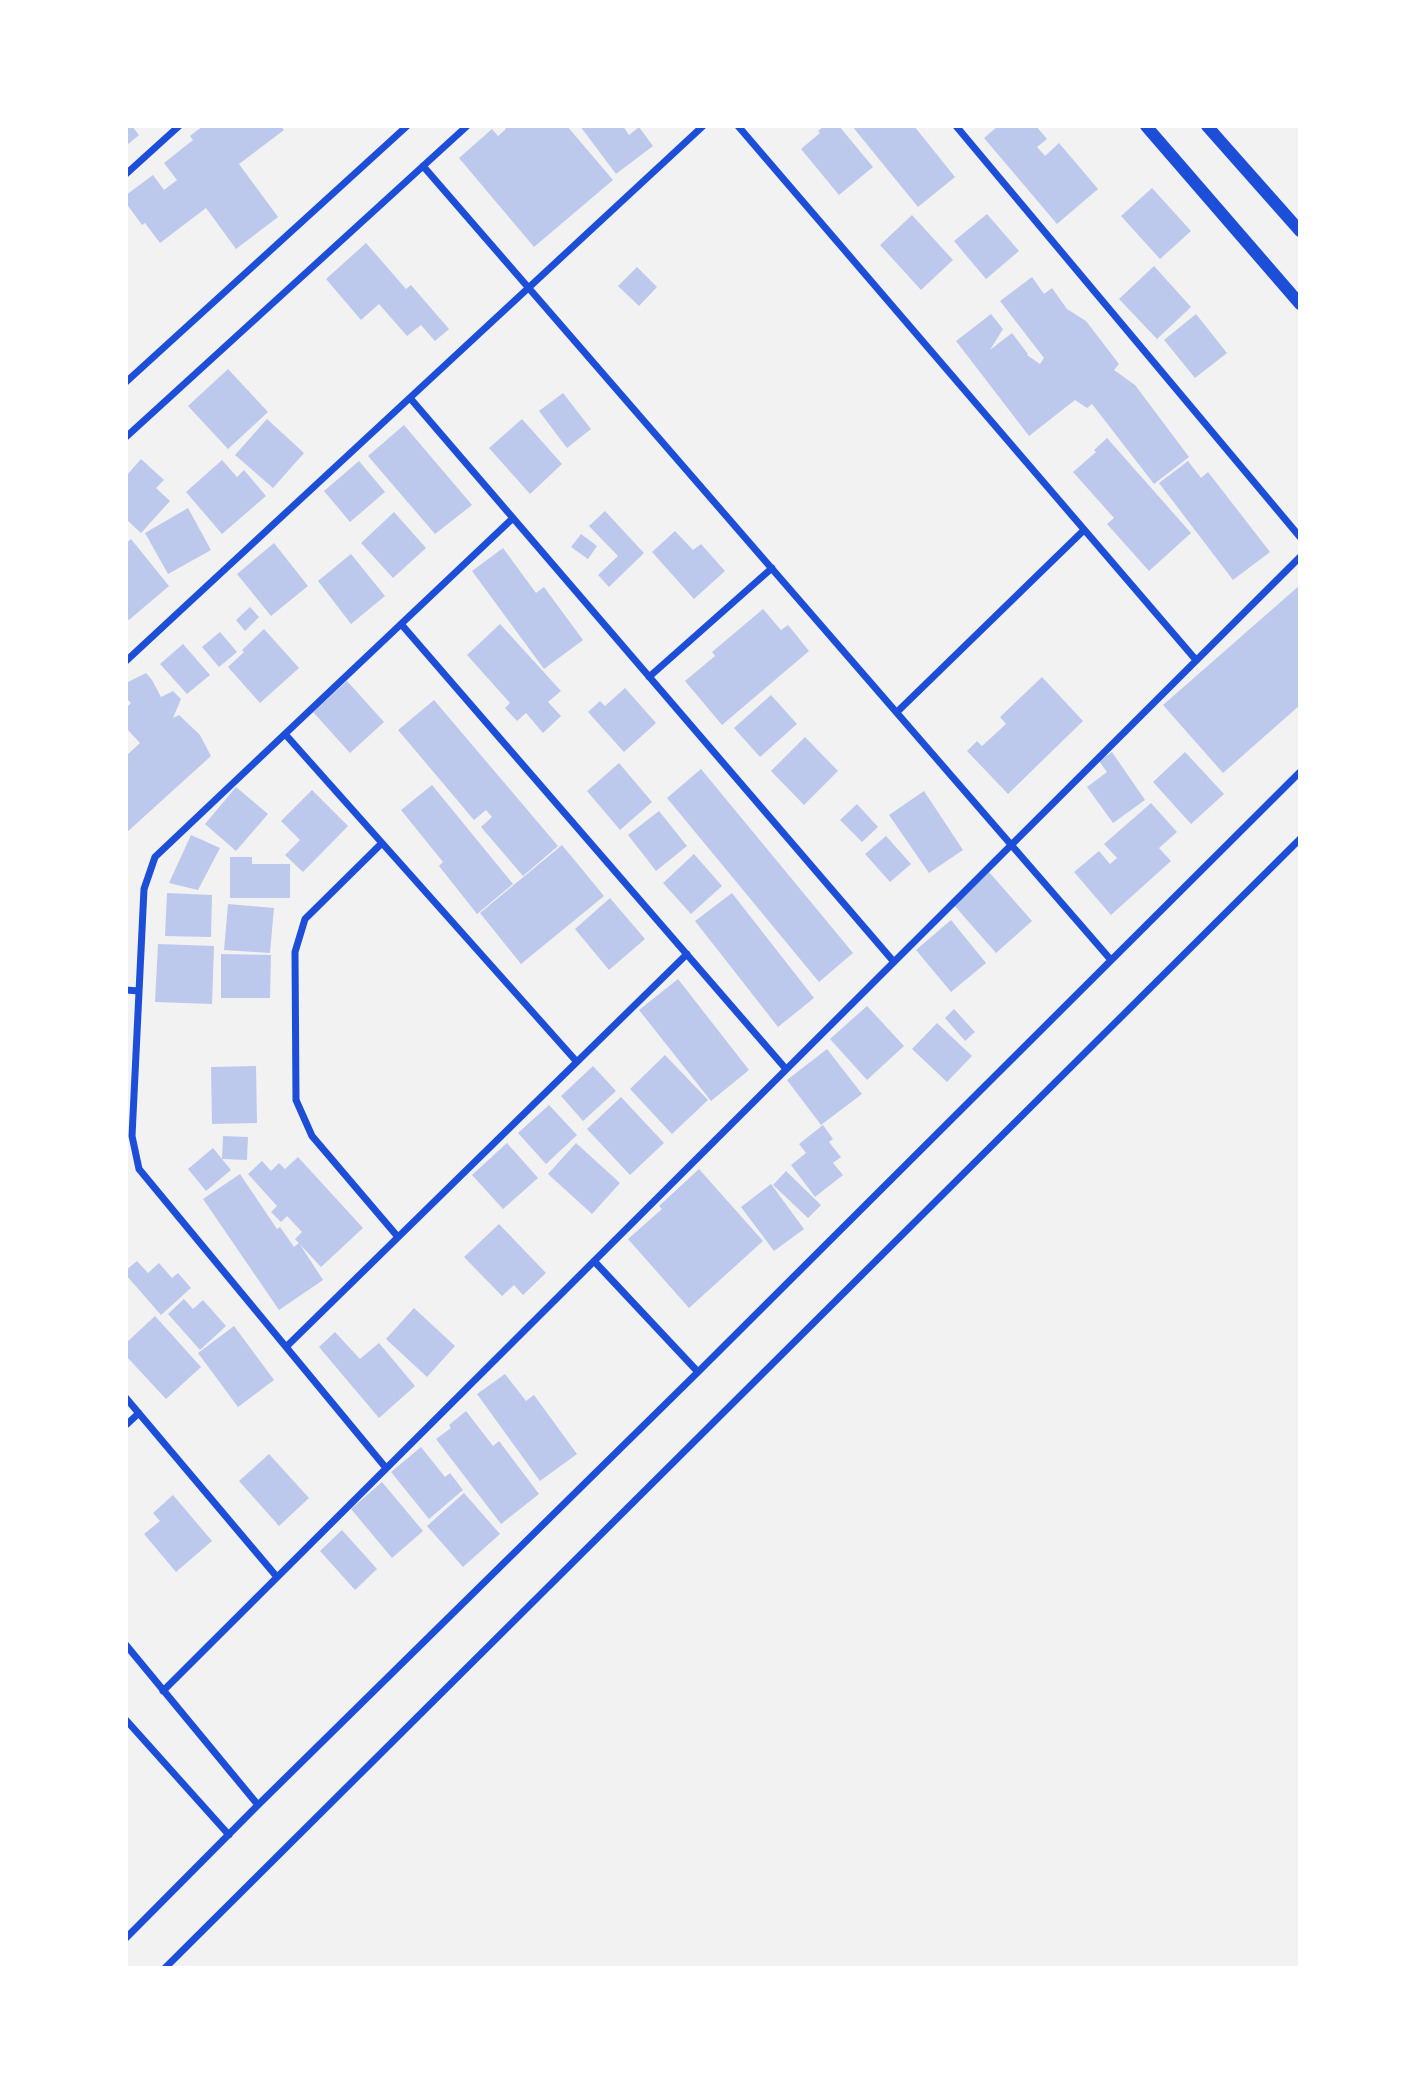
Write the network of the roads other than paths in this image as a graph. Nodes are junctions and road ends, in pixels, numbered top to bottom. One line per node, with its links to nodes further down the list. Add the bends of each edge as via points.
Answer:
1 (179, 126): 12 (street)
2 (393, 126): 10 (street)
3 (407, 126): 10 (street)
4 (467, 126): 11 (street)
5 (703, 126): 14 (street)
6 (738, 126): 20 (street)
7 (956, 126): 21 (street)
8 (1146, 126): 15 (street)
9 (1207, 126): 13 (street)
10 (399, 133): 16 (street)
11 (423, 166): 14 (street); 18 (street)
12 (126, 174)
13 (1300, 231)
14 (529, 288): 17 (street); 23 (street)
15 (1300, 304)
16 (126, 382)
17 (410, 398): 19 (street); 26 (street)
18 (126, 437)
19 (513, 518): 24 (street); 28 (street)
20 (1084, 530): 27 (street); 29 (street)
21 (1300, 537)
22 (1300, 557): 27 (street)
23 (772, 568): 28 (street); 29 (street)
24 (401, 624): 30 (street); 35 (street)
25 (126, 648): 26 (street)
26 (129, 658)
27 (1196, 660): 34 (street)
28 (649, 677): 37 (street)
29 (897, 712): 34 (street)
30 (285, 734): 33 (street); 39 (street, via 155,857 144,889)
31 (1300, 772): 36 (street)
32 (1300, 839): 57 (street)
33 (382, 843): 40 (street); 42 (street, via 305,919 295,952 296,1100 312,1136)
34 (1011, 844): 36 (street); 37 (street)
35 (687, 954): 40 (street); 41 (street)
36 (1111, 960): 45 (street)
37 (894, 962): 41 (street)
38 (126, 990): 39 (street)
39 (139, 991): 44 (street, via 132,1136 139,1170)
40 (577, 1062): 42 (street)
41 (786, 1069): 43 (street)
42 (398, 1237): 44 (street)
43 (594, 1261): 45 (street); 49 (street)
44 (286, 1347): 49 (street)
45 (698, 1372): 54 (street)
46 (126, 1398): 47 (street)
47 (139, 1413): 48 (street); 50 (street)
48 (126, 1426)
49 (386, 1468): 50 (street)
50 (277, 1577): 52 (street)
51 (126, 1645): 52 (street)
52 (163, 1691): 54 (street)
53 (126, 1720): 55 (street)
54 (258, 1805): 55 (street)
55 (229, 1835): 56 (street)
56 (126, 1938)
57 (164, 1968)

